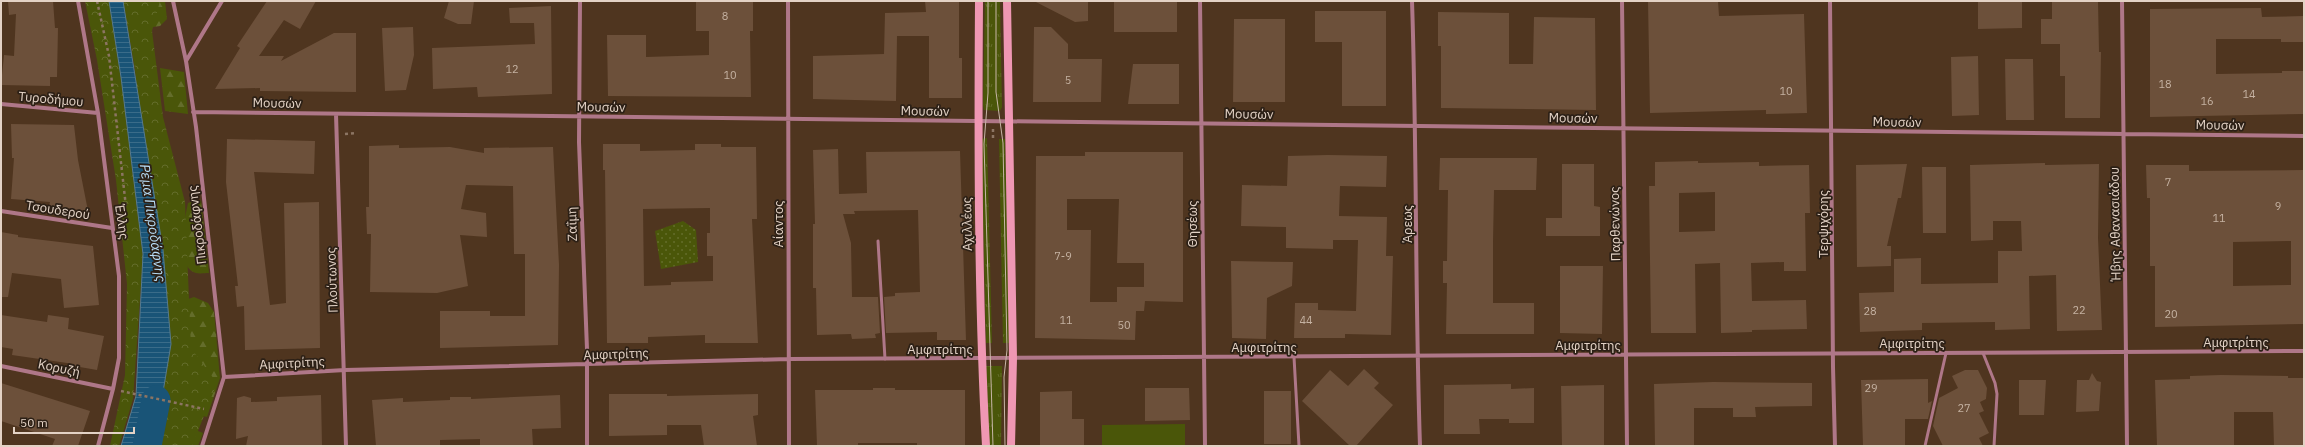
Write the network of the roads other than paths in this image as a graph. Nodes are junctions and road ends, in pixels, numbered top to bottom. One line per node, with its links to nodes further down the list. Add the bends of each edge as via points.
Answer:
1 (78, 1): 16 (street, Έλλης)
2 (173, 1): 13 (street, Πικροδάφνης)
3 (222, 1): 13 (street)
4 (580, 1): 18 (street, Ζαΐμη)
5 (788, 1): 19 (street, Αίαντος)
6 (979, 1): 20 (main road, Αχιλλέως)
7 (1007, 1): 21 (main road)
8 (1200, 1): 22 (street, Θησέως)
9 (1412, 1): 23 (street, Άρεως)
10 (1622, 1): 24 (street, Παρθενώνος)
11 (1830, 1): 25 (street, Τερψιχόρης)
12 (2122, 1): 26 (street, Ήβης Αθανασιάδου)
13 (186, 61): 15 (street, Πικροδάφνης)
14 (1, 104): 16 (street, Τυροδήμου)
15 (193, 112): 17 (street, Μουσών); 47 (street, Πικροδάφνης)
16 (98, 113): 29 (street, Έλλης)
17 (336, 114): 18 (street, Μουσών); 46 (street, Πλούτωνος)
18 (580, 117): 19 (street, Μουσών); 44 (street, Ζαΐμη)
19 (788, 119): 20 (street, Μουσών); 41 (street, Αίαντος)
20 (978, 121): 21 (street, Μουσών); 43 (main road, Αχιλλέως)
21 (1008, 122): 22 (street, Μουσών); 39 (main road)
22 (1202, 124): 23 (street, Μουσών); 40 (street, Θησέως)
23 (1416, 126): 24 (street, Μουσών); 37 (street, Άρεως)
24 (1624, 129): 25 (street, Μουσών); 36 (street, Παρθενώνος)
25 (1832, 131): 26 (street, Μουσών); 35 (street, Τερψιχόρης)
26 (2124, 134): 27 (street, Μουσών); 32 (street, Ήβης Αθανασιάδου)
27 (2304, 136)
28 (1, 211): 29 (street, Τσουδερού)
29 (112, 228): 48 (street, Έλλης, via 120,300 118,358)
30 (878, 242): 42 (lane)
31 (2304, 351): 32 (street, Αμφιτρίτης)
32 (2126, 352): 34 (street, Αμφιτρίτης); 63 (street, Ήβης Αθανασιάδου)
33 (1946, 353): 34 (street, Αμφιτρίτης); 35 (street, Αμφιτρίτης); 61 (lane)
34 (1983, 353): 62 (lane, via 1997,394)
35 (1833, 354): 36 (street, Αμφιτρίτης); 60 (street, Τερψιχόρης)
36 (1626, 355): 37 (street, Αμφιτρίτης); 59 (street, Παρθενώνος)
37 (1417, 356): 38 (street, Αμφιτρίτης); 58 (street, Άρεως)
38 (1294, 357): 40 (street, Αμφιτρίτης); 57 (lane)
39 (1013, 358): 40 (street, Αμφιτρίτης); 43 (street, Αμφιτρίτης); 55 (main road)
40 (1203, 358): 56 (street, Θησέως)
41 (789, 359): 42 (street, Αμφιτρίτης); 44 (street, Αμφιτρίτης); 53 (street, Αίαντος)
42 (885, 359): 43 (street, Αμφιτρίτης)
43 (981, 359): 54 (main road, Αχιλλέως)
44 (586, 364): 46 (street, Αμφιτρίτης); 52 (street, Ζαΐμη)
45 (1, 366): 48 (street, Κορυζή)
46 (346, 370): 47 (street, Αμφιτρίτης); 51 (street, Πλούτωνος)
47 (224, 377): 50 (street, Πικροδάφνης)
48 (113, 389): 49 (street, Έλλης)
49 (98, 446)
50 (202, 446)
51 (346, 446)
52 (587, 446)
53 (789, 446)
54 (986, 446)
55 (1011, 446)
56 (1205, 446)
57 (1299, 446)
58 (1420, 446)
59 (1627, 446)
60 (1835, 446)
61 (1925, 446)
62 (1994, 446)
63 (2127, 446)

